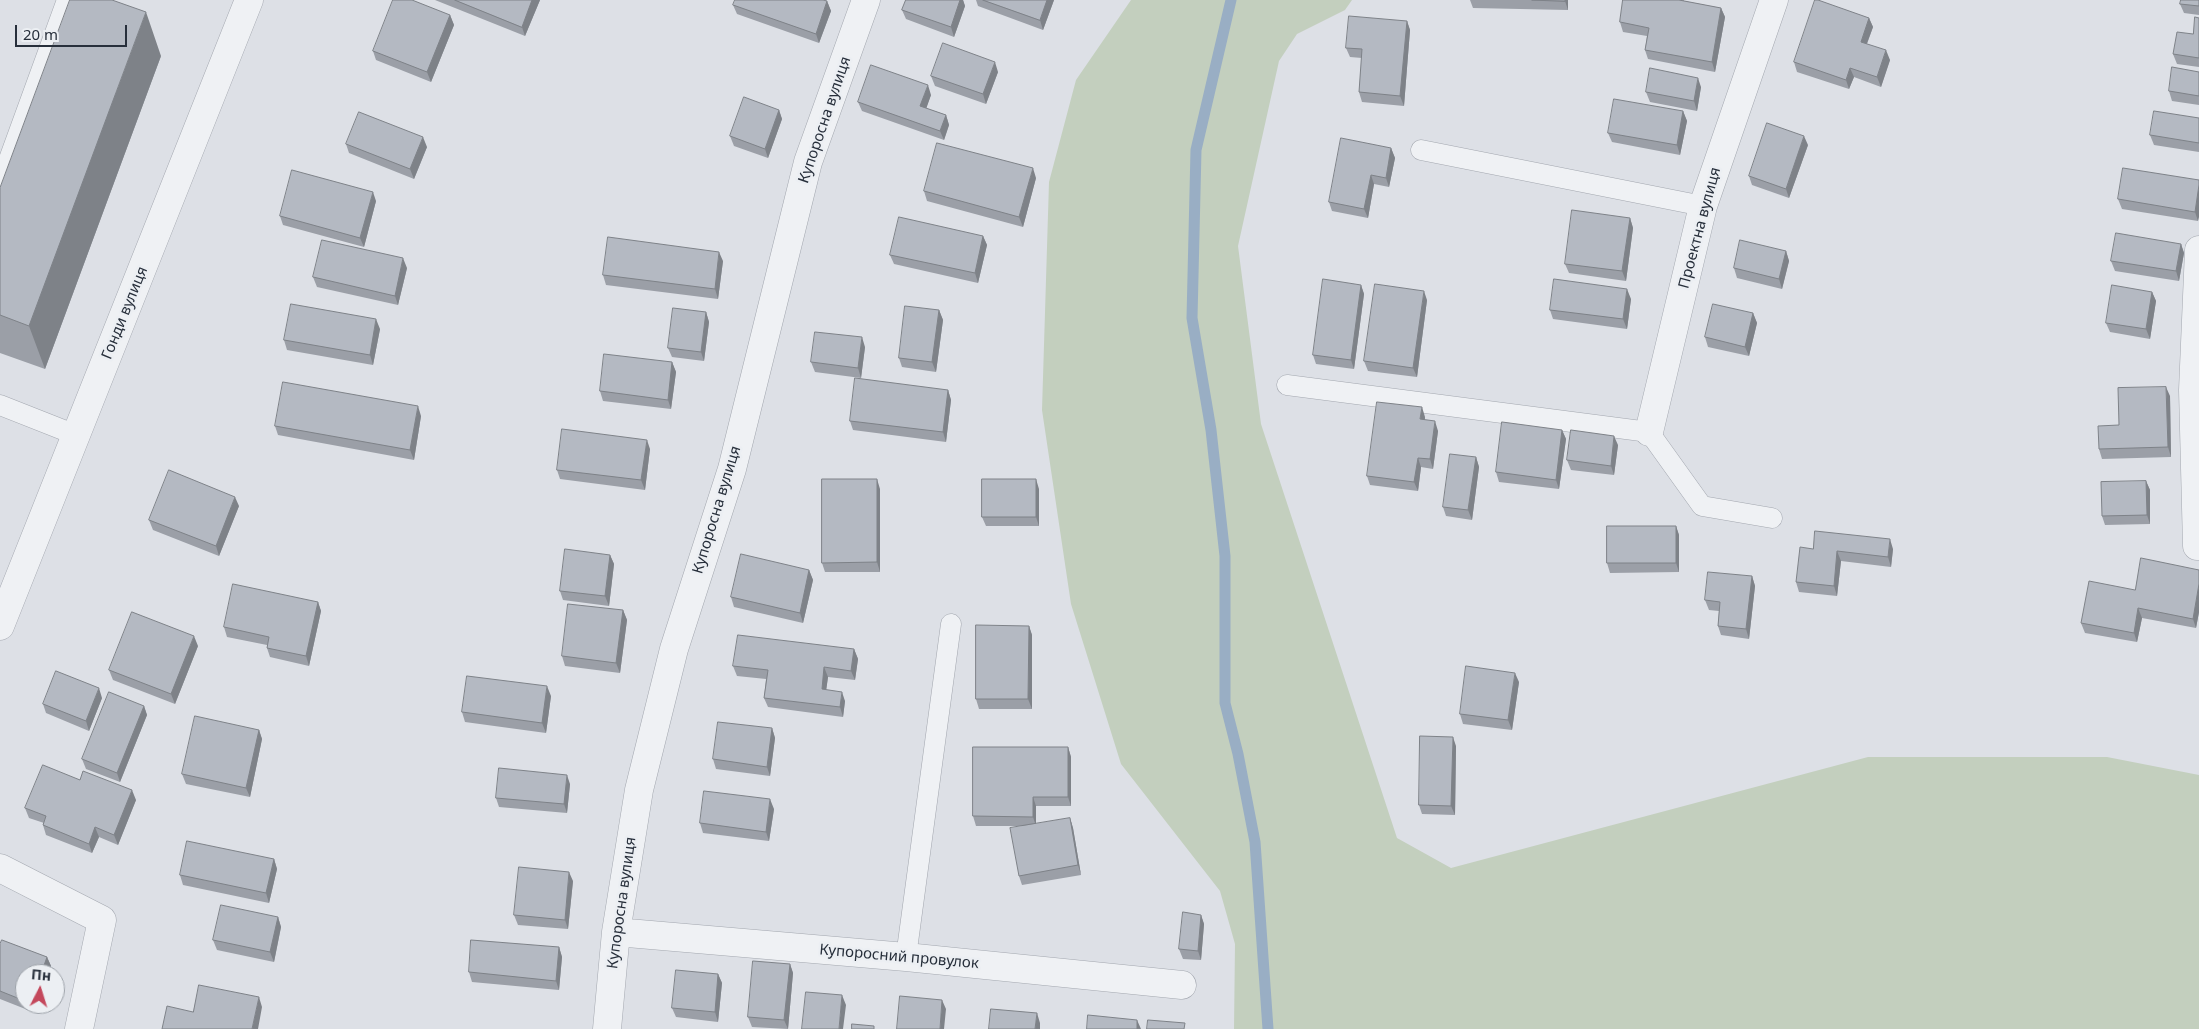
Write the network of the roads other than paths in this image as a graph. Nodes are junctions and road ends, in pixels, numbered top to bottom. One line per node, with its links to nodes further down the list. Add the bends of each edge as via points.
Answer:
1 (67, 0): 6 (lane)
2 (249, 0): 12 (street, Гонди вулиця)
3 (866, 0): 18 (street, Купоросна вулиця, via 808,162 732,470 674,649 639,790)
4 (1774, 0): 7 (street, Проектна вулиця)
5 (1420, 150): 7 (lane)
6 (0, 184)
7 (1703, 206): 11 (street, Проектна вулиця)
8 (2199, 250): 14 (street, via 2192,390)
9 (1287, 385): 11 (lane)
10 (0, 405): 12 (lane)
11 (1649, 432): 13 (lane, via 1702,506)
12 (76, 435): 16 (street, Гонди вулиця)
13 (1772, 518)
14 (2198, 546)
15 (951, 624): 19 (lane)
16 (0, 626)
17 (0, 868): 21 (street, via 102,920)
18 (616, 932): 19 (street, Купоросний провулок); 22 (street, Купоросна вулиця)
19 (906, 957): 20 (street, Купоросний провулок)
20 (1182, 985)
21 (79, 1029)
22 (607, 1029)

